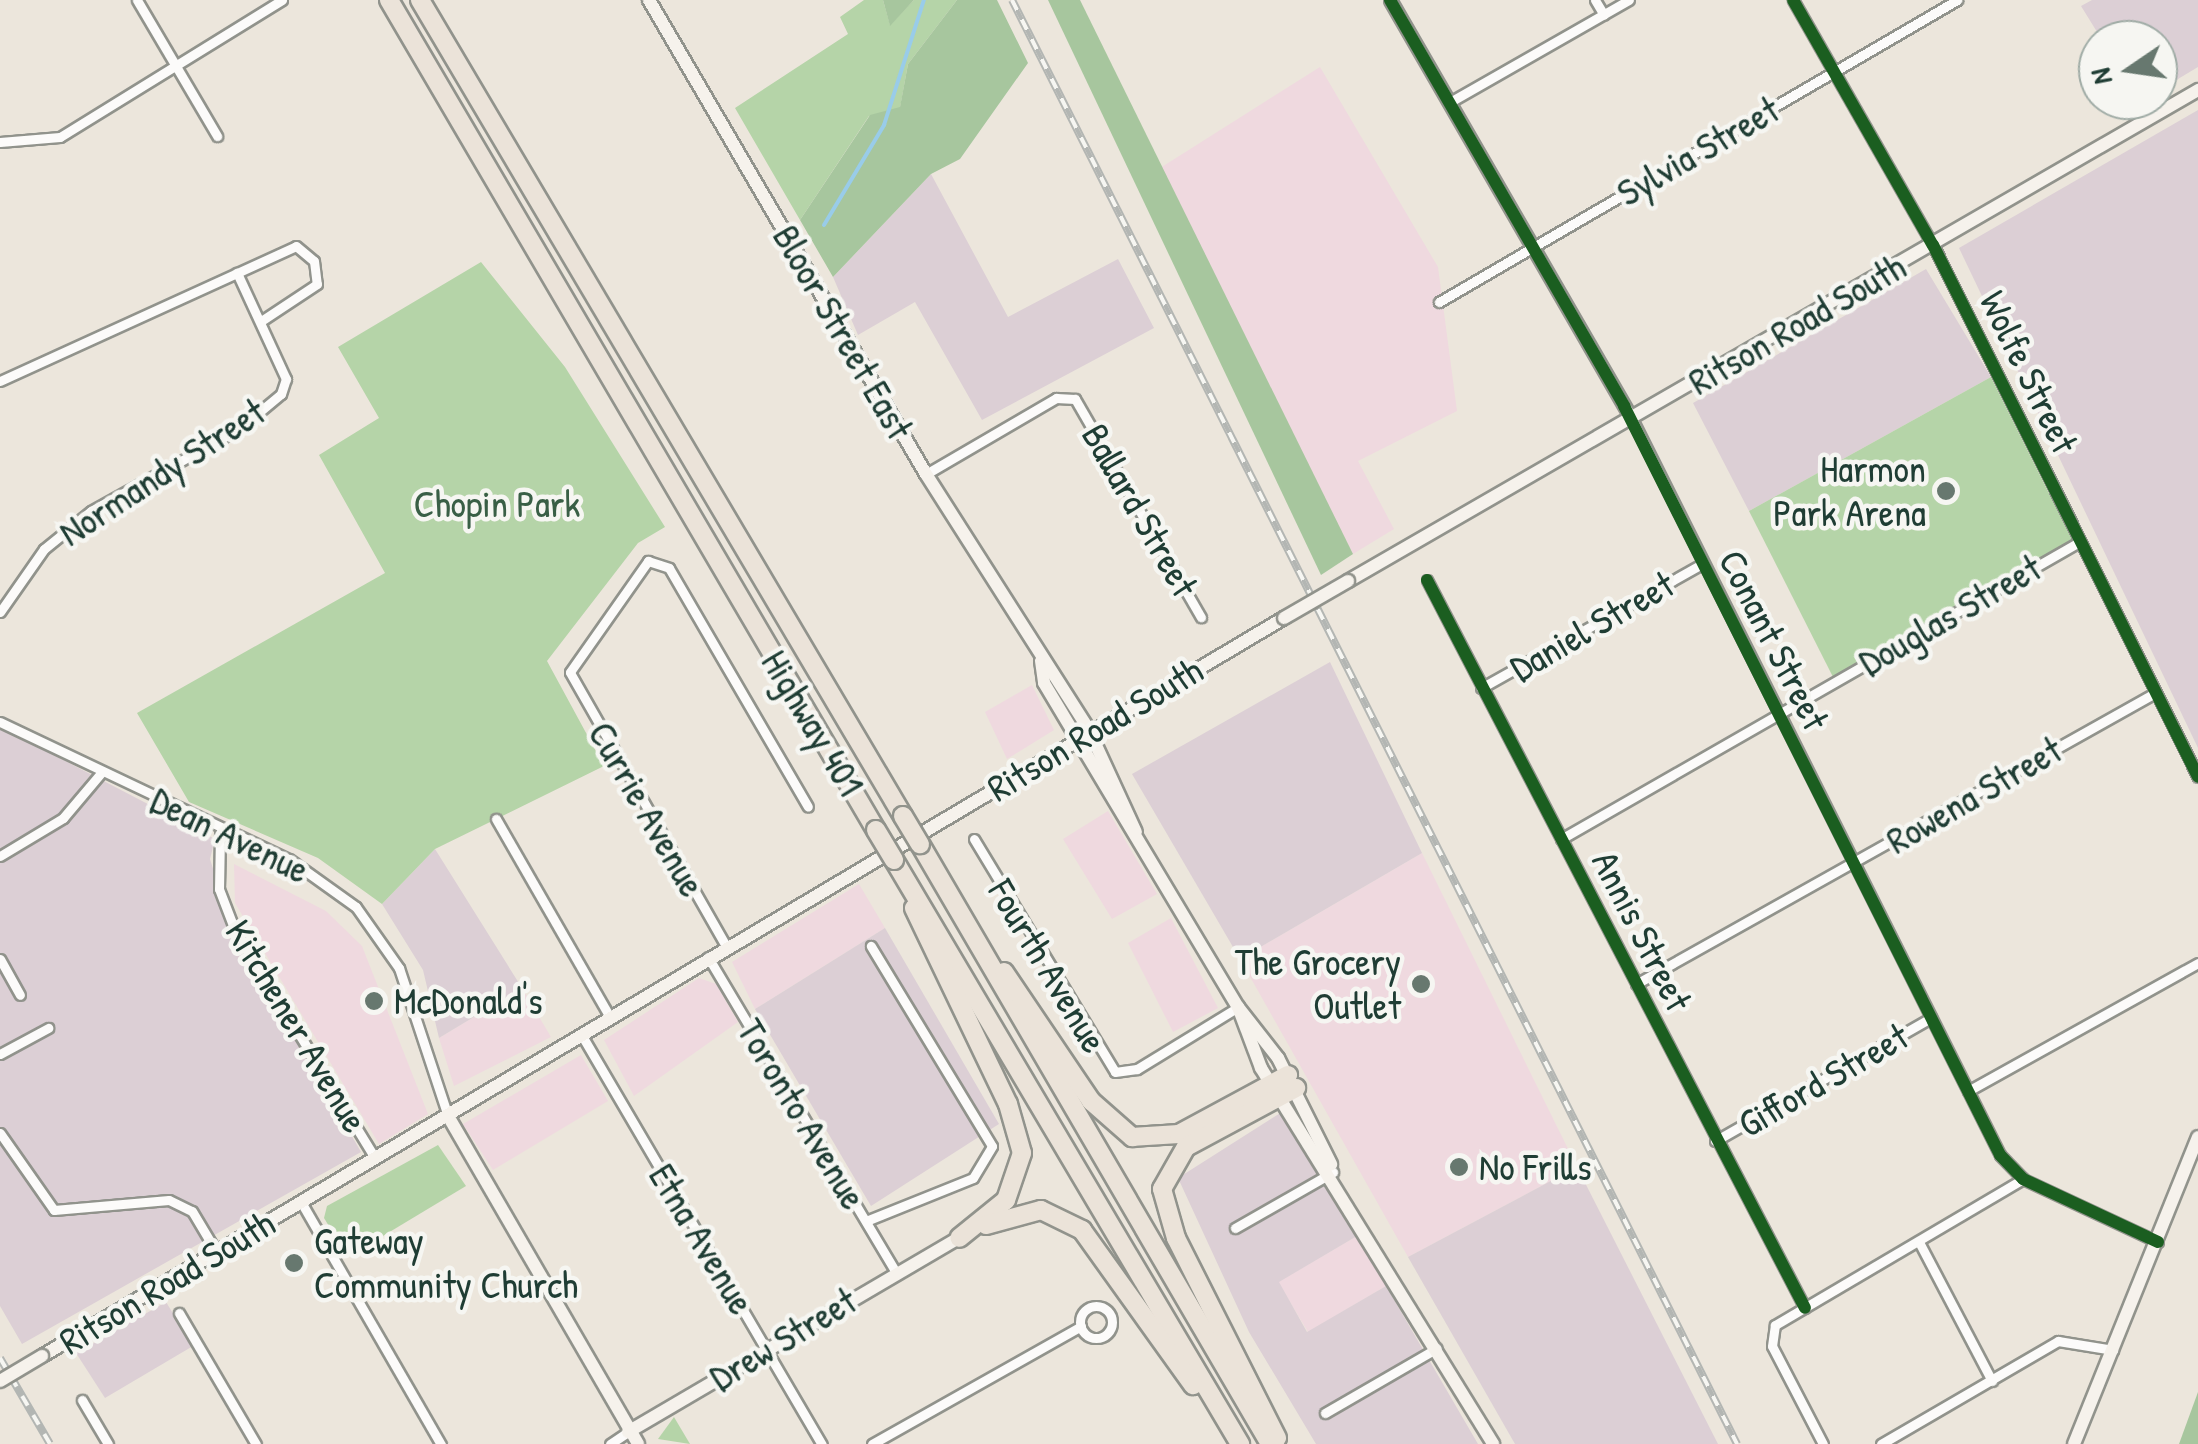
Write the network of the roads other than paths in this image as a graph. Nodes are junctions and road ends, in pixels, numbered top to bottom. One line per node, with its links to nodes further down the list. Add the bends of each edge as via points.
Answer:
1 (138, 0): 12 (street)
2 (282, 0): 12 (street)
3 (389, 0): 48 (highway, Highway 401, bridge)
4 (420, 0): 49 (highway, Highway 401, bridge)
5 (650, 0): 25 (main road, Bloor Street East)
6 (1390, 0): 15 (street, Conant Street)
7 (1595, 0): 11 (street)
8 (1629, 0): 11 (street)
9 (1794, 0): 13 (street, Wolfe Street)
10 (1957, 0): 13 (street, Sylvia Street)
11 (1604, 15): 15 (street)
12 (177, 68): 16 (street); 17 (street, via 60,136)
13 (1834, 72): 18 (street, Wolfe Street); 19 (street, Sylvia Street)
14 (2198, 90): 18 (main road, Ritson Road South)
15 (1450, 102): 19 (street, Conant Street)
16 (217, 136)
17 (0, 142)
18 (1933, 245): 24 (main road, Ritson Road South); 26 (street, Wolfe Street)
19 (1533, 246): 21 (street, Sylvia Street); 24 (street, Conant Street)
20 (236, 273): 22 (street); 22 (street, via 274,249 296,246 314,261 317,284 306,298); 23 (street)
21 (1439, 302)
22 (261, 321): 29 (street, Normandy Street, via 286,379 270,407 90,511 44,549)
23 (0, 381)
24 (1632, 419): 27 (street, Conant Street); 36 (main road, Ritson Road South, bridge)
25 (926, 474): 30 (street, Ballard Street, via 1056,398 1079,403); 31 (main road, Bloor Street East)
26 (2080, 542): 33 (street, Wolfe Street); 34 (street, Douglas Street)
27 (1702, 564): 32 (street, Daniel Street); 34 (street, Conant Street)
28 (1427, 580): 32 (street, Annis Street)
29 (0, 612)
30 (1201, 617)
31 (1041, 661): 36 (main road, Bloor Street East); 37 (main road, Bloor Street East)
32 (1482, 688): 45 (street, Annis Street)
33 (2155, 693): 39 (street, Wolfe Street); 47 (street, Rowena Street)
34 (1777, 714): 45 (street, Douglas Street); 47 (street, Conant Street)
35 (0, 722): 38 (street, Dean Avenue)
36 (1090, 730): 37 (main road, Ritson Road South); 42 (main road, Bloor Street East)
37 (1076, 739): 42 (main road, Bloor Street East); 50 (main road, Ritson Road South)
38 (101, 772): 43 (street, Dean Avenue); 46 (street, via 64,818)
39 (2198, 777)
40 (808, 807): 50 (street, Currie Avenue, via 668,568 648,561 570,672)
41 (496, 819): 58 (street)
42 (1136, 832): 57 (main road, Bloor Street East)
43 (220, 833): 65 (street, Dean Avenue, via 324,880 381,936); 69 (street, Kitchener Avenue, via 220,889 234,928)
44 (974, 839): 57 (street, Fourth Avenue, via 1115,1072 1137,1069)
45 (1561, 839): 55 (street, Annis Street)
46 (0, 856)
47 (1853, 864): 55 (street, Rowena Street); 59 (street, Conant Street)
48 (905, 879): 75 (highway, via 922,936 1020,1142 1006,1200); 98 (highway, Highway 401)
49 (943, 881): 63 (highway, via 1113,1126 1158,1142); 99 (highway, Highway 401)
50 (726, 946): 52 (main road, Ritson Road South)
51 (871, 946): 73 (street, via 992,1146 973,1178)
52 (708, 957): 58 (main road, Ritson Road South); 73 (street, Toronto Avenue)
53 (0, 959): 56 (street)
54 (2198, 962): 64 (street)
55 (1636, 984): 68 (street, Annis Street)
56 (20, 995)
57 (1238, 1007): 63 (main road, Bloor Street East)
58 (610, 1016): 61 (main road, Ritson Road South)
59 (1931, 1018): 64 (street, Conant Street); 68 (street, Gifford Street)
60 (48, 1028): 62 (street)
61 (581, 1034): 65 (main road, Ritson Road South); 83 (street, Etna Avenue)
62 (0, 1054)
63 (1283, 1086): 70 (main road, Bloor Street East); 100 (highway, via 1186,1147 1162,1190 1176,1238)
64 (1968, 1090): 71 (street, Conant Street)
65 (448, 1116): 69 (main road, Ritson Road South); 90 (main road)
66 (0, 1133): 78 (street, via 54,1210 169,1200 192,1212)
67 (2198, 1137): 77 (main road)
68 (1715, 1142): 80 (street, Annis Street)
69 (375, 1158): 72 (main road, Ritson Road South)
70 (1333, 1172): 74 (street); 84 (main road, Bloor Street East)
71 (2023, 1179): 76 (street); 77 (street)
72 (301, 1202): 78 (main road, Ritson Road South); 93 (street)
73 (866, 1221): 79 (street, Toronto Avenue)
74 (1236, 1228)
75 (959, 1238): 79 (main road, Drew Street); 98 (highway, via 1041,1210 1082,1230)
76 (1919, 1242): 80 (street); 86 (street)
77 (2158, 1242): 85 (main road)
78 (217, 1253): 87 (main road, Ritson Road South, bridge)
79 (896, 1272): 83 (main road, Drew Street)
80 (1805, 1308): 102 (street, via 1775,1325 1772,1346)
81 (178, 1313): 92 (street)
82 (1080, 1326): 97 (street)
83 (766, 1348): 90 (main road, Drew Street); 96 (street, Etna Avenue)
84 (1437, 1348): 89 (street); 101 (main road, Bloor Street East)
85 (2113, 1350): 86 (street, via 2073,1337); 104 (main road)
86 (1992, 1381): 103 (street)
87 (0, 1382)
88 (82, 1400): 91 (street)
89 (1326, 1413)
90 (628, 1432): 94 (street, Drew Street); 95 (main road)
91 (108, 1444)
92 (256, 1444)
93 (442, 1444)
94 (610, 1444)
95 (638, 1444)
96 (822, 1444)
97 (872, 1444)
98 (1238, 1444)
99 (1270, 1444)
100 (1280, 1444)
101 (1493, 1444)
102 (1823, 1444)
103 (1882, 1444)
104 (2074, 1444)

